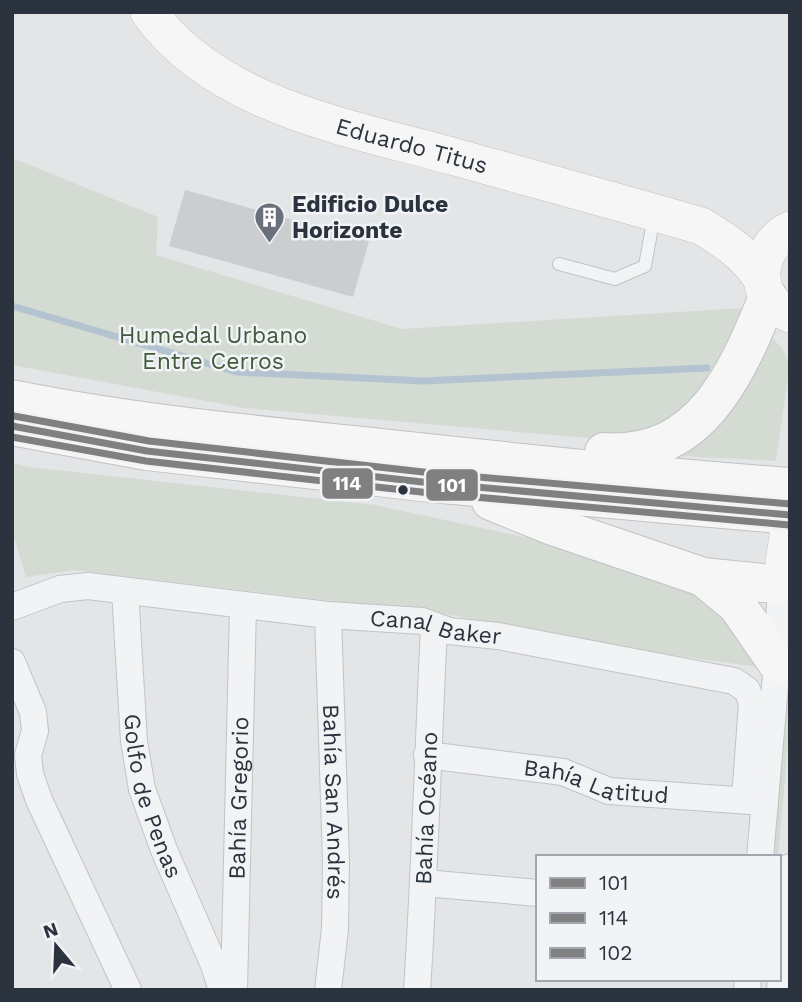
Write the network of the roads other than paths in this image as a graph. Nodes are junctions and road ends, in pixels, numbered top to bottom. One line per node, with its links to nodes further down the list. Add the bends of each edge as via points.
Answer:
1 (149, 12): 2 (street, Eduardo Titus, via 158,26 198,61 253,94 330,123)
2 (655, 212): 3 (street, Eduardo Titus); 5 (lane, via 645,266 615,279)
3 (701, 226): 4 (street, Eduardo Titus); 6 (street, Eduardo Titus, via 747,257)
4 (789, 230): 6 (street, Eduardo Titus, via 771,243 763,260)
5 (559, 264)
6 (778, 305): 9 (main road, via 706,412 694,425 646,450 617,453 472,443)
7 (12, 398): 9 (main road, via 181,428)
8 (12, 426): 10 (main road, via 147,451)
9 (352, 445): 11 (main road)
10 (431, 483): 11 (main road); 12 (main road)
11 (781, 505): 13 (street)
12 (703, 577): 13 (main road); 20 (main road, via 737,605)
13 (785, 583): 20 (street)
14 (125, 591): 15 (street, Canal Baker); 16 (street, Canal Baker, via 88,586 60,589); 30 (street, Golfo de Penas, via 134,741 142,789)
15 (243, 606): 17 (street, Canal Baker); 31 (street, Bahía Gregorio)
16 (12, 607)
17 (328, 615): 18 (street, Canal Baker, via 422,621); 32 (street, Bahía San Andrés, via 336,861)
18 (434, 626): 21 (street, Bahía Océano); 22 (street, Canal Baker, via 742,685 752,704)
19 (12, 662): 29 (street, via 33,712 30,774)
20 (777, 663): 22 (street)
21 (427, 755): 22 (street, Bahía Latitud, via 563,772 609,791); 25 (street, Bahía Océano)
22 (755, 801): 23 (street)
23 (760, 855)
24 (790, 866): 27 (street)
25 (424, 883): 26 (street); 33 (street, Bahía Océano)
26 (536, 893)
27 (785, 913): 28 (street)
28 (781, 975)
29 (128, 990)
30 (222, 990)
31 (234, 990)
32 (328, 990)
33 (417, 990)

